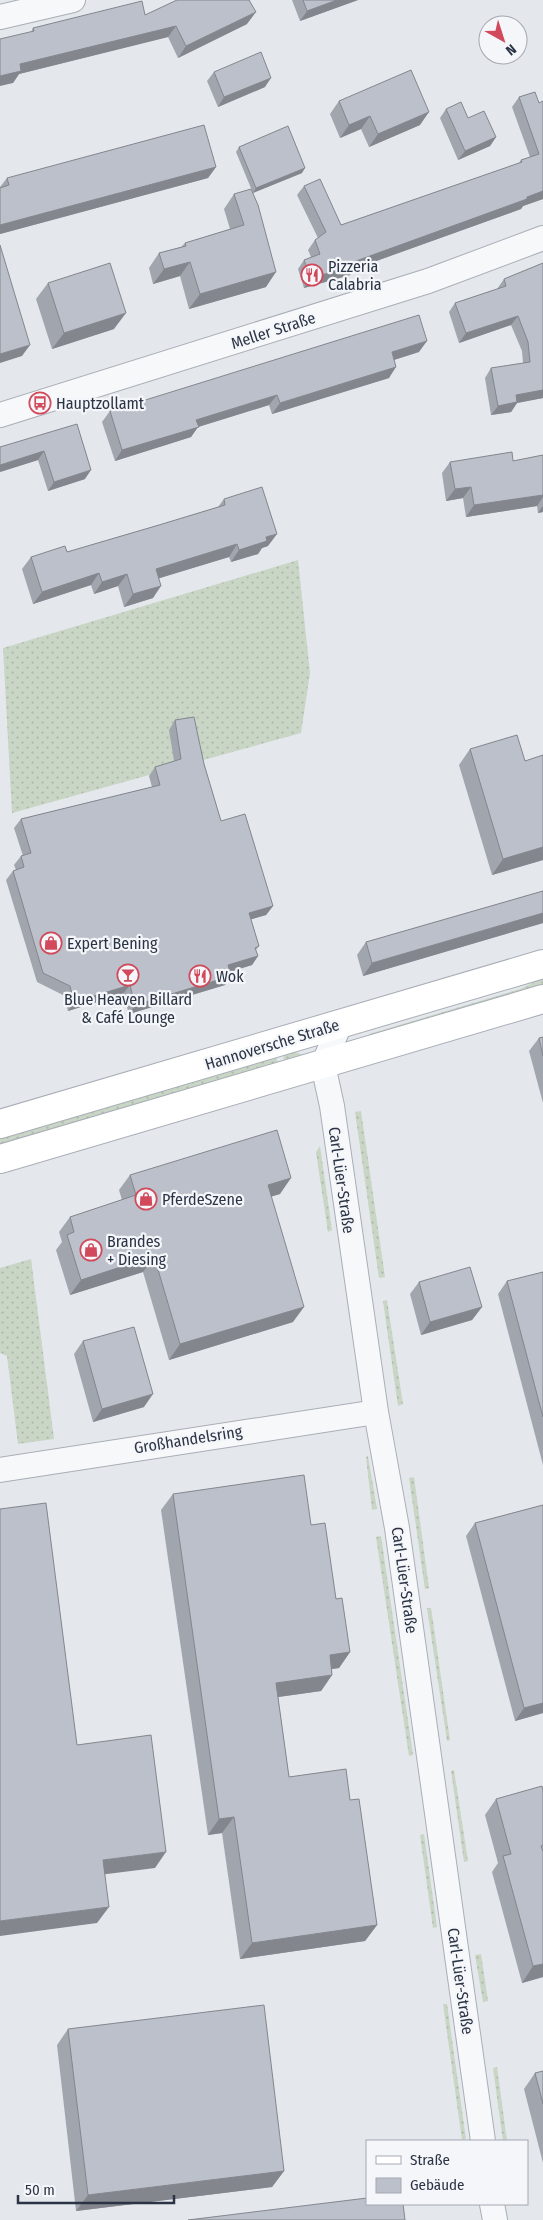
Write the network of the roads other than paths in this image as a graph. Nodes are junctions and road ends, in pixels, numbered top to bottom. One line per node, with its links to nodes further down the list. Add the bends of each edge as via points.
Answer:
1 (73, 0): 2 (street)
2 (0, 17)
3 (543, 238): 4 (street, Meller Straße, via 428,281)
4 (0, 415)
5 (543, 964): 7 (main road, Hannoversche Straße)
6 (543, 999): 8 (main road, Hannoversche Straße)
7 (340, 1024): 8 (street); 9 (main road, Hannoversche Straße)
8 (323, 1065): 10 (main road, Hannoversche Straße); 11 (street, Carl-Lüer-Straße, via 332,1106)
9 (0, 1124)
10 (0, 1159)
11 (376, 1412): 12 (street, Großhandelsring); 13 (street, Carl-Lüer-Straße, via 397,1528)
12 (0, 1470)
13 (484, 2140)
14 (492, 2205): 15 (street)
15 (495, 2220)

